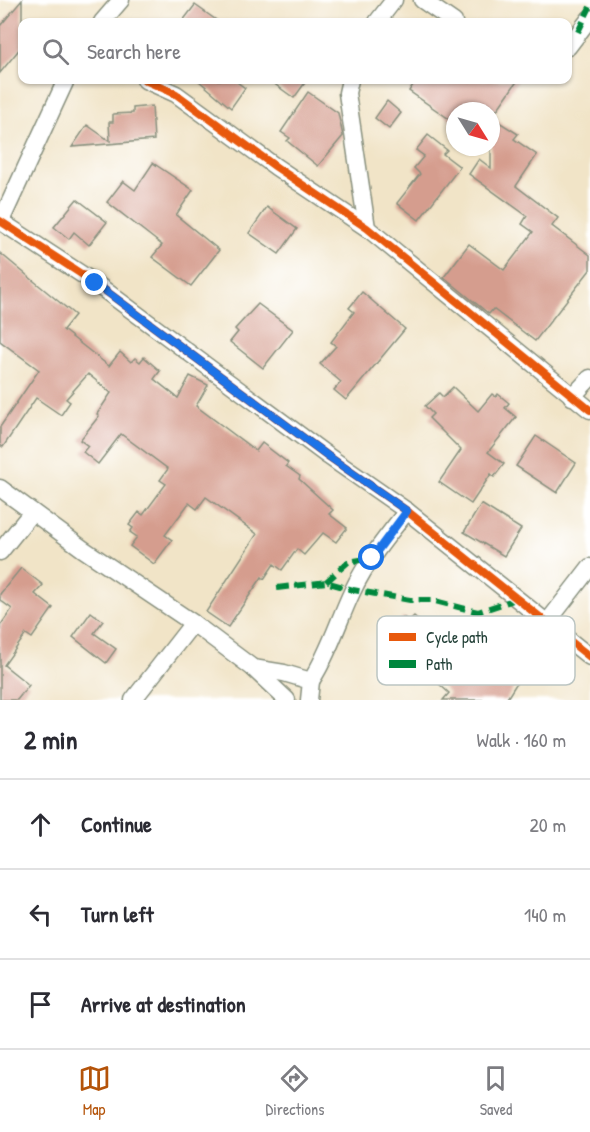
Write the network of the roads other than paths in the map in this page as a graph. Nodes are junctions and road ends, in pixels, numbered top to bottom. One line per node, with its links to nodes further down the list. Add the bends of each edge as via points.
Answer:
1 (121, 0): 4 (street)
2 (394, 0): 5 (street)
3 (422, 0): 6 (street)
4 (105, 18)
5 (380, 18)
6 (448, 18)
7 (590, 18): 8 (street)
8 (572, 41)
9 (64, 84): 12 (street)
10 (154, 84): 13 (street, via 176,94)
11 (349, 84): 13 (street, via 347,93)
12 (1, 221): 18 (street, via 95,283)
13 (367, 228): 15 (street)
14 (590, 378): 15 (street)
15 (572, 397): 16 (street)
16 (590, 410)
17 (0, 488): 19 (street)
18 (407, 511): 22 (street); 28 (street, via 377,549 353,590)
19 (32, 512): 20 (street); 24 (street)
20 (0, 552)
21 (590, 567): 23 (street)
22 (538, 616)
23 (552, 616)
24 (193, 623): 27 (street); 29 (street)
25 (575, 646): 26 (street)
26 (590, 657)
27 (254, 669): 28 (street); 30 (street)
28 (311, 681): 31 (street)
29 (133, 700)
30 (286, 700)
31 (309, 700)

